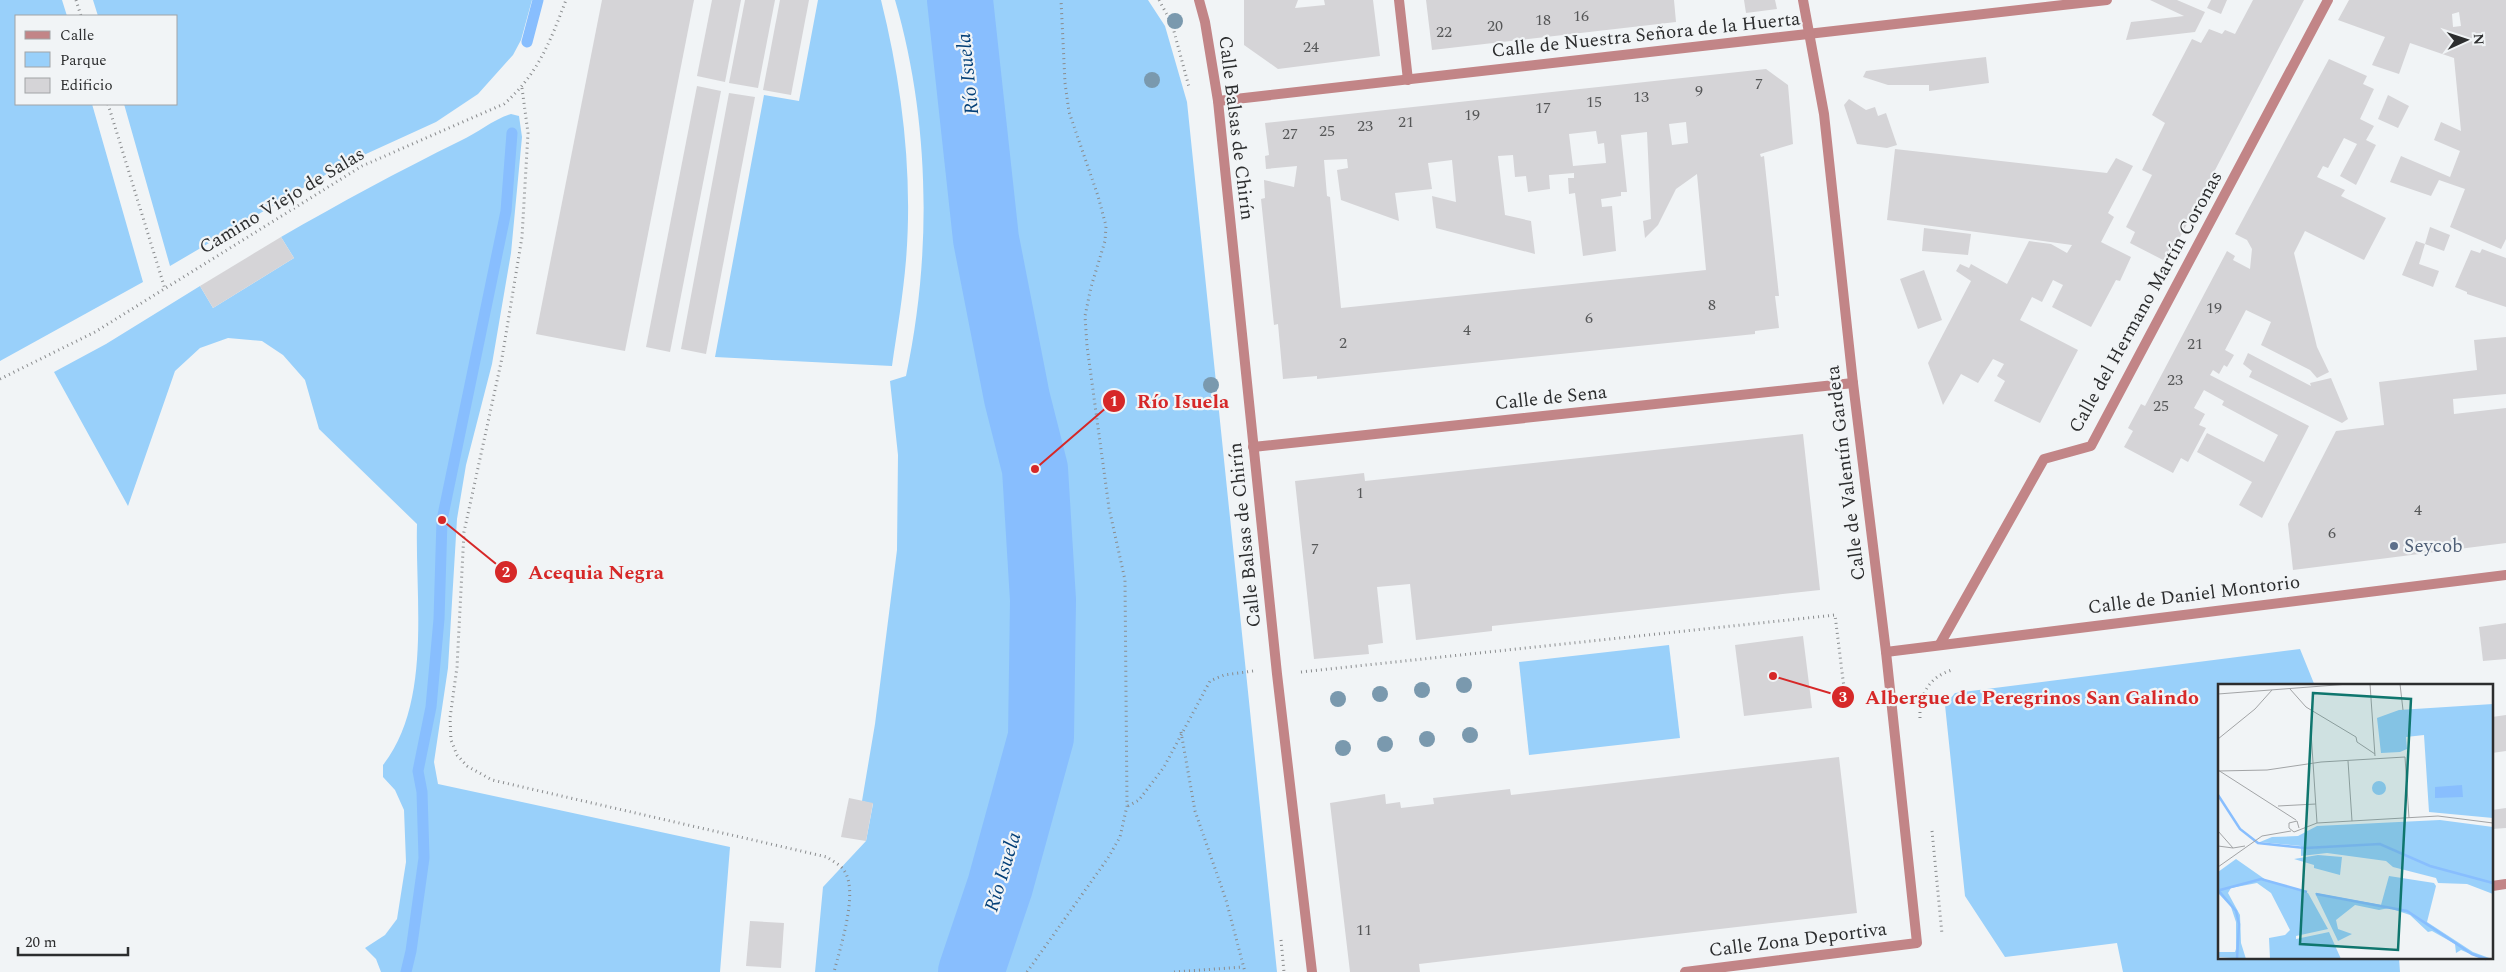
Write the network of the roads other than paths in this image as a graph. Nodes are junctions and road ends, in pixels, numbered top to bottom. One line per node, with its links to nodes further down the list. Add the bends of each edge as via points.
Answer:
1 (1399, 0): 7 (street)
2 (1803, 0): 6 (street, Calle de Valentín Gardeta)
3 (2107, 0): 6 (street, Calle de Nuestra Señora de la Huerta)
4 (2328, 0): 12 (street, Calle del Hermano Martín Coronas, via 2091,446 2044,459)
5 (1201, 2): 8 (street, Calle Balsas de Chirín)
6 (1809, 34): 7 (street, Calle de Nuestra Señora de la Huerta); 9 (street, Calle de Valentín Gardeta, via 1824,114)
7 (1408, 80): 8 (street, Calle de Nuestra Señora de la Huerta)
8 (1218, 101): 10 (street, Calle Balsas de Chirín)
9 (1853, 383): 10 (street, Calle de Sena); 13 (street, Calle de Valentín Gardeta)
10 (1253, 447): 15 (street, Calle Balsas de Chirín)
11 (2506, 575): 12 (street, Calle de Daniel Montorio)
12 (1940, 644): 13 (street, Calle de Daniel Montorio)
13 (1886, 652): 14 (street, Calle de Valentín Gardeta)
14 (1917, 943): 16 (street, Calle Zona Deportiva)
15 (1312, 972)
16 (1685, 972)

